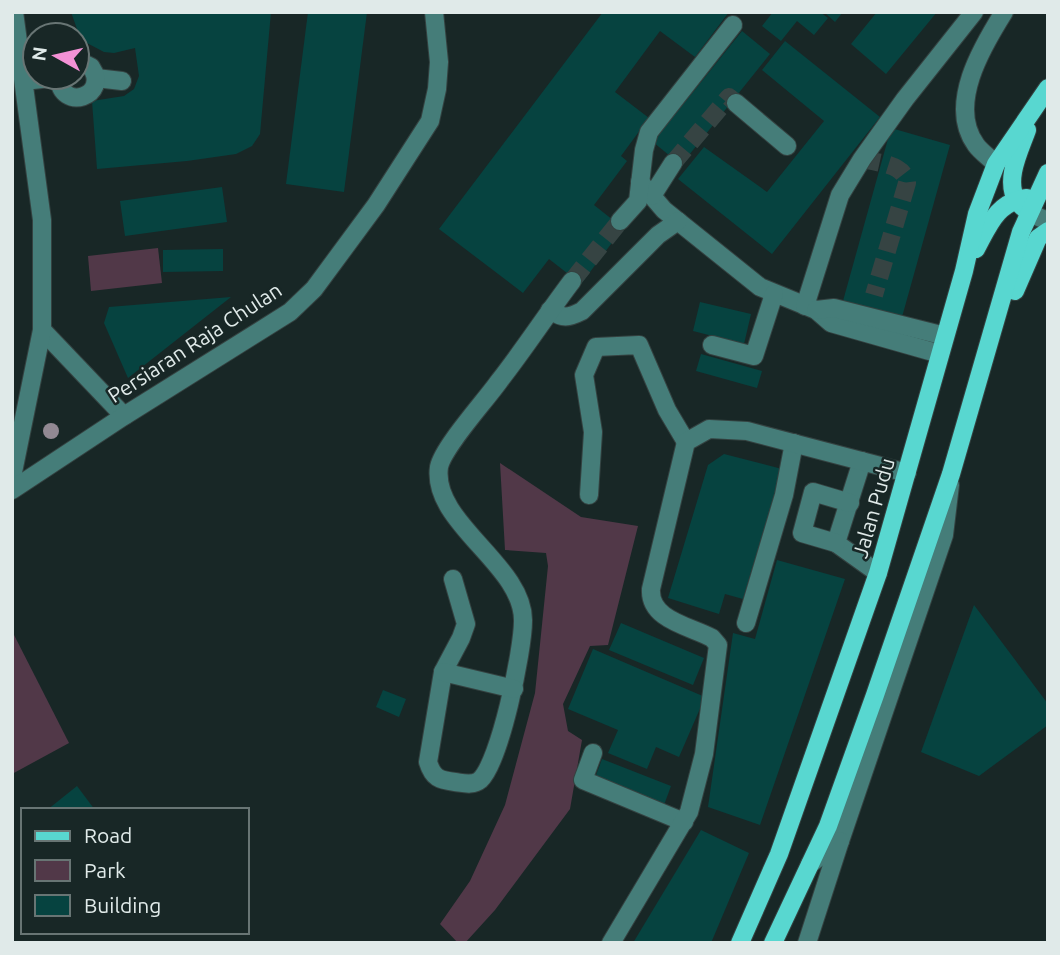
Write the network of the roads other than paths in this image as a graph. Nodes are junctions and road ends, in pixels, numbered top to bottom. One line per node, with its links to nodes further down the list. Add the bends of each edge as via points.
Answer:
1 (14, 12): 6 (street)
2 (433, 12): 35 (street, Persiaran Raja Chulan, via 439,69 430,121 314,289 290,312)
3 (974, 12): 28 (street, via 905,99 840,195)
4 (1004, 12): 16 (street, via 977,56 965,112 976,146)
5 (733, 25): 18 (street, via 649,132)
6 (21, 60)
7 (91, 67): 8 (street)
8 (96, 78): 9 (street); 11 (street, via 89,94 77,98)
9 (122, 81)
10 (25, 91): 30 (street, via 43,220)
11 (64, 91)
12 (1043, 94): 16 (main road, Jalan Pudu); 20 (main road, via 1016,161 1012,184)
13 (736, 103): 14 (street)
14 (787, 146)
15 (673, 163): 19 (street)
16 (996, 164): 25 (main road, Jalan Pudu, via 977,214)
17 (1048, 173): 20 (main road)
18 (640, 182): 19 (street); 21 (street, via 638,201)
19 (652, 196): 22 (street)
20 (1032, 203): 23 (street); 25 (main road, via 996,212); 33 (main road)
21 (620, 221)
22 (678, 221): 27 (street); 29 (street, via 582,311 561,318)
23 (1048, 221)
24 (1048, 231): 33 (main road, via 1033,247)
25 (964, 271): 31 (main road, Jalan Pudu)
26 (572, 281): 29 (street)
27 (774, 294): 28 (street); 32 (street, via 754,356)
28 (811, 308): 31 (street, via 835,308); 34 (street, via 831,323)
29 (550, 310): 50 (street, via 447,447 438,481 458,519 521,601 523,620)
30 (42, 330): 35 (street); 41 (street)
31 (945, 336): 34 (main road, Jalan Pudu)
32 (712, 345)
33 (986, 352): 40 (main road)
34 (940, 354): 39 (main road, Jalan Pudu)
35 (124, 416): 42 (street, Persiaran Raja Chulan)
36 (686, 442): 37 (street, via 702,431 718,428); 43 (street, via 639,345 596,347 584,375 593,432); 52 (street, via 651,594 661,614 718,645 704,754)
37 (794, 443): 38 (street); 48 (street, via 784,495)
38 (862, 461): 39 (street); 44 (street)
39 (907, 473): 46 (main road, Jalan Pudu)
40 (951, 474): 53 (street, via 944,535); 54 (main road, via 828,826)
41 (12, 477)
42 (12, 489)
43 (589, 495)
44 (850, 503): 45 (street); 45 (street, via 813,492 802,533)
45 (836, 543): 46 (street)
46 (878, 573): 56 (main road, Jalan Pudu, via 779,854)
47 (453, 579): 49 (street, via 466,624)
48 (746, 623)
49 (443, 672): 50 (street); 50 (street, via 428,762 439,780 470,784 480,780)
50 (514, 689)
51 (593, 753): 52 (street, via 583,780)
52 (684, 822): 55 (street)
53 (840, 841): 54 (street); 58 (street)
54 (810, 864): 57 (main road)
55 (611, 943)
56 (740, 943)
57 (772, 943)
58 (807, 943)

